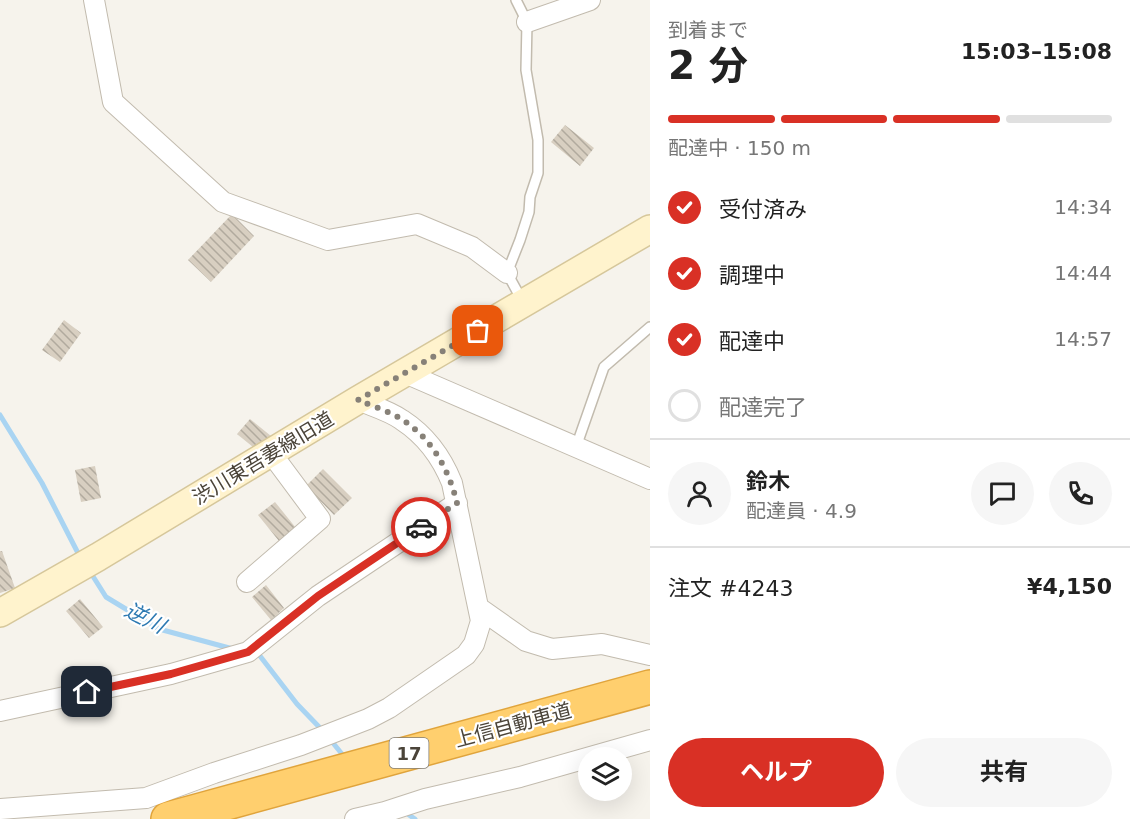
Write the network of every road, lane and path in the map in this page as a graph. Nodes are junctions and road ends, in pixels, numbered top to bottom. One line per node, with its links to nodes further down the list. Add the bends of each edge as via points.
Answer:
1 (94, 0): 6 (street, via 113,102 223,202 328,240 417,224 472,247)
2 (516, 0): 4 (lane)
3 (590, 0): 4 (street)
4 (526, 22): 6 (lane, via 526,70 538,140 538,173 530,197 530,212)
5 (650, 229): 7 (street, 渋川東吾妻線旧道)
6 (507, 273): 7 (lane)
7 (524, 304): 9 (street, 渋川東吾妻線旧道)
8 (650, 327): 11 (lane, via 604,367)
9 (405, 373): 10 (street, 渋川東吾妻線旧道); 11 (street)
10 (358, 400): 12 (street, 渋川東吾妻線旧道); 14 (street, via 401,419 424,439 445,465)
11 (576, 447): 13 (street)
12 (271, 453): 15 (street, via 320,519); 17 (street, 渋川東吾妻線旧道)
13 (650, 479)
14 (457, 503): 16 (street); 21 (street, via 318,596 239,655)
15 (247, 582)
16 (479, 608): 18 (street, via 526,641 552,649 602,644); 23 (street, via 479,632 466,655 389,708 338,732)
17 (0, 613)
18 (650, 656)
19 (650, 687): 26 (highway, 上信自動車道 / 17)
20 (650, 710): 27 (highway, 上信自動車道 / 17)
21 (0, 711)
22 (650, 740): 28 (street)
23 (214, 773): 24 (street); 25 (street, via 146,798)
24 (219, 796)
25 (0, 809)
26 (168, 819)
27 (242, 819)
28 (355, 819)

